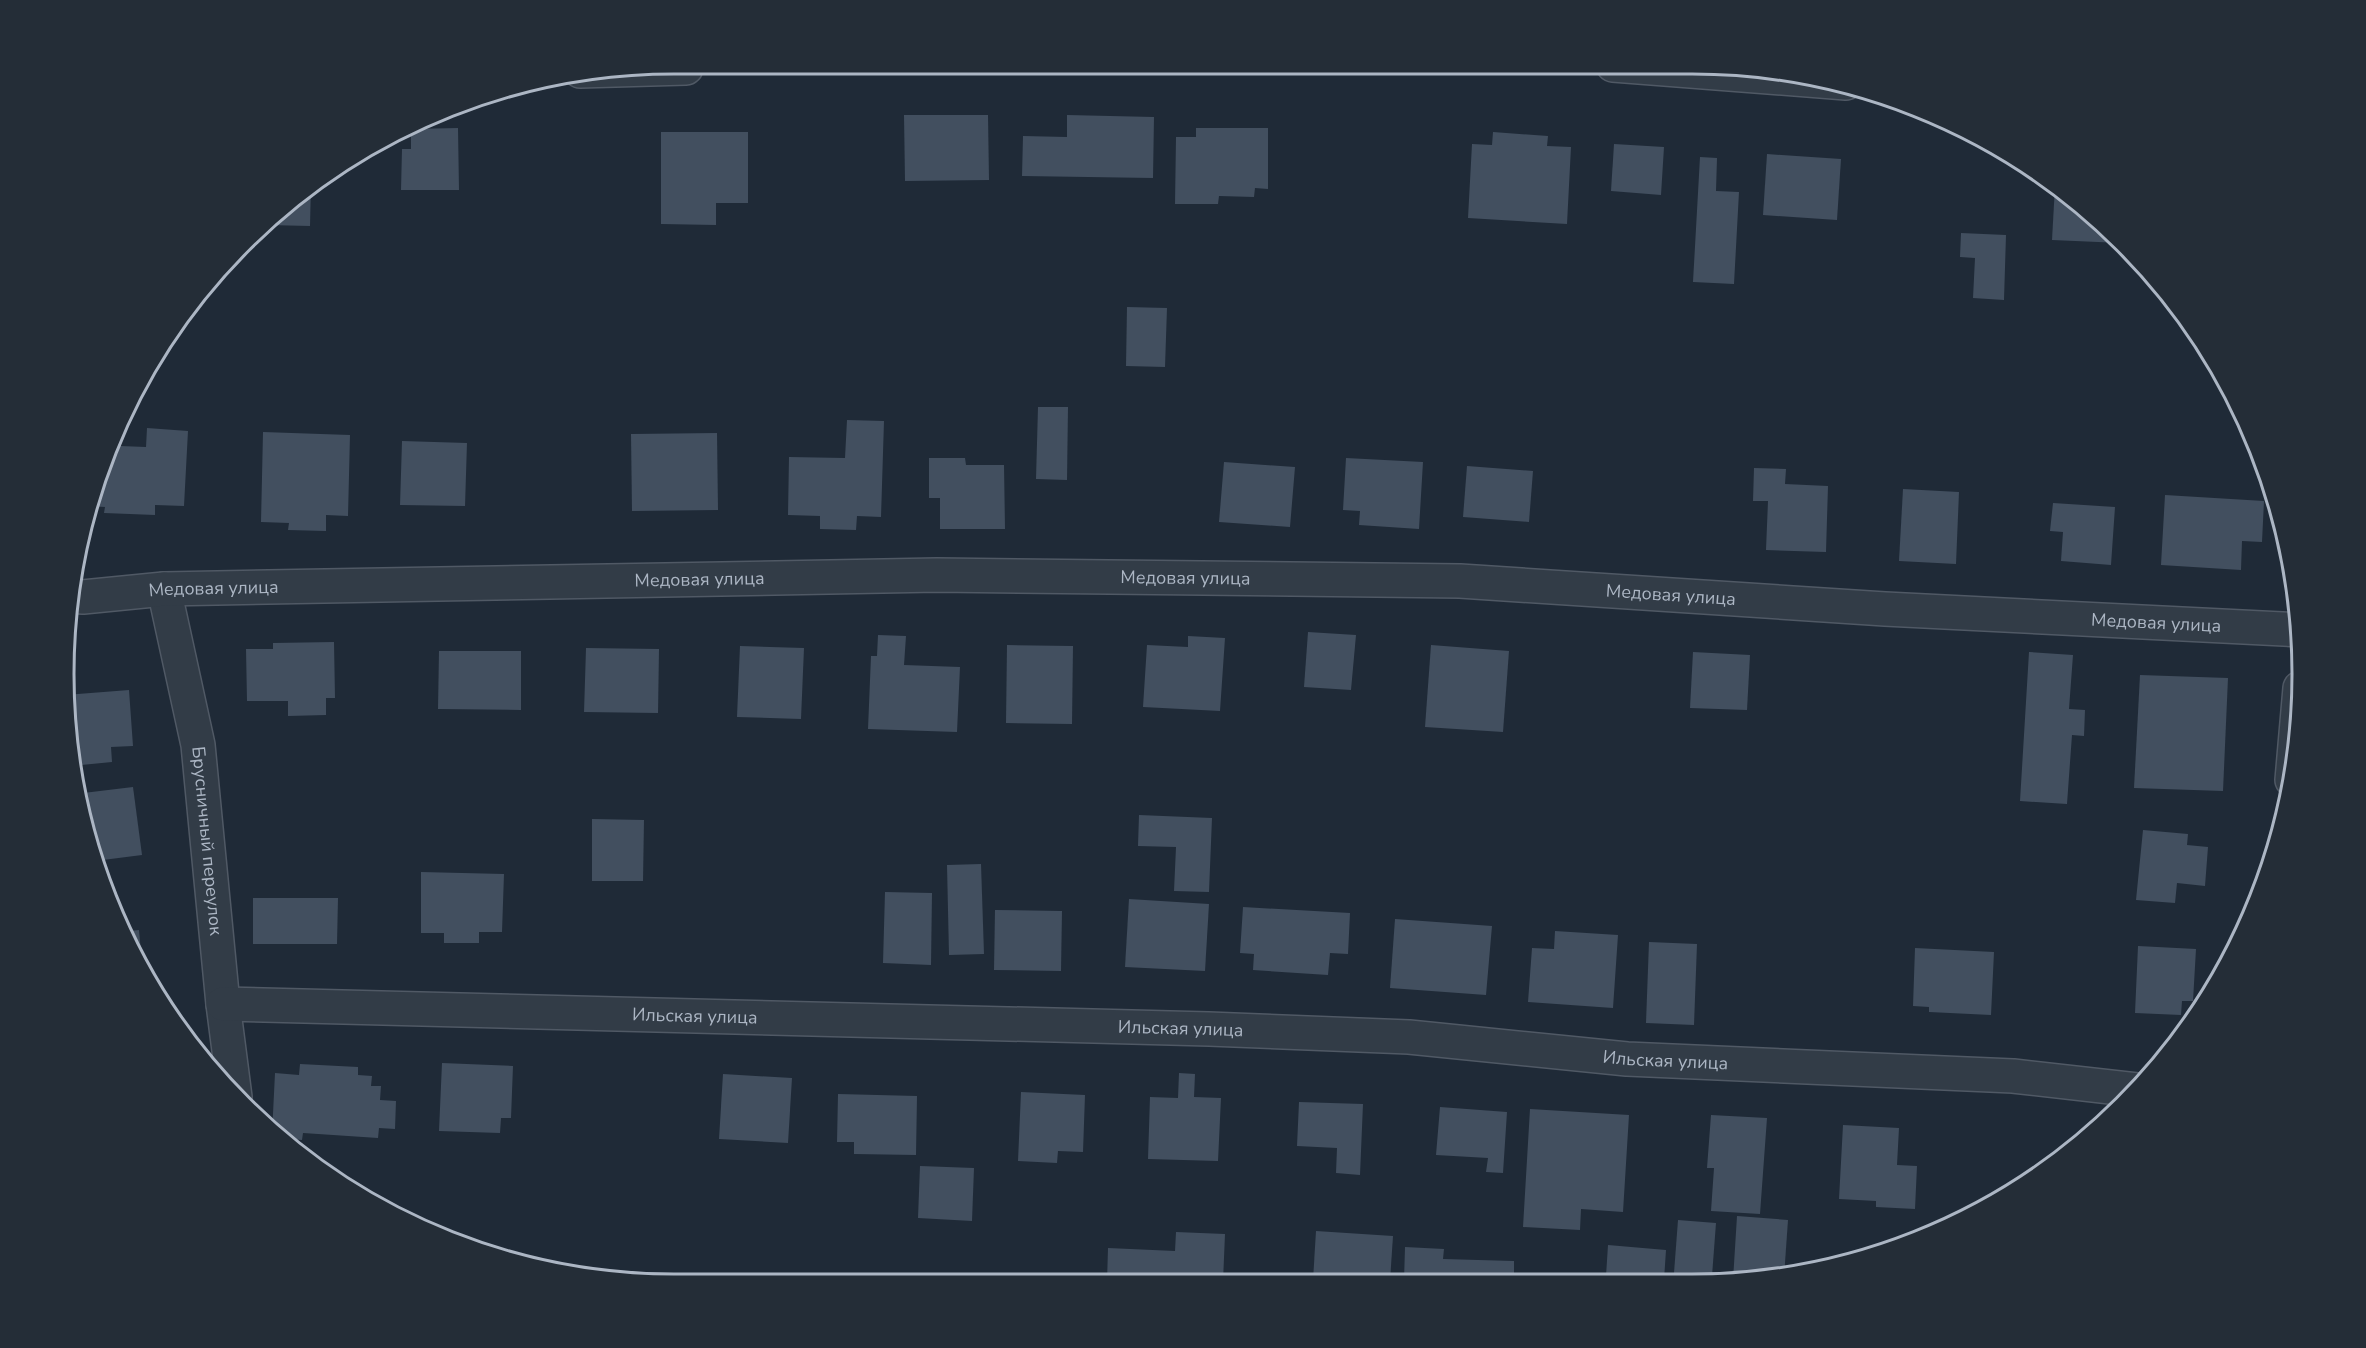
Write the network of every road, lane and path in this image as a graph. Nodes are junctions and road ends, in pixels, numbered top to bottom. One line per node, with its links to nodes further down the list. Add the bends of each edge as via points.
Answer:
1 (164, 589): 2 (street, Медовая улица); 3 (street, Медовая улица, via 938,575 1460,581 1885,609); 4 (street, Брусничный переулок, via 198,746)
2 (79, 597)
3 (2290, 629)
4 (223, 1004): 5 (street, Брусничный переулок); 6 (street, Ильская улица, via 1397,1036 1627,1059 2013,1076)
5 (233, 1081)
6 (2126, 1089)

